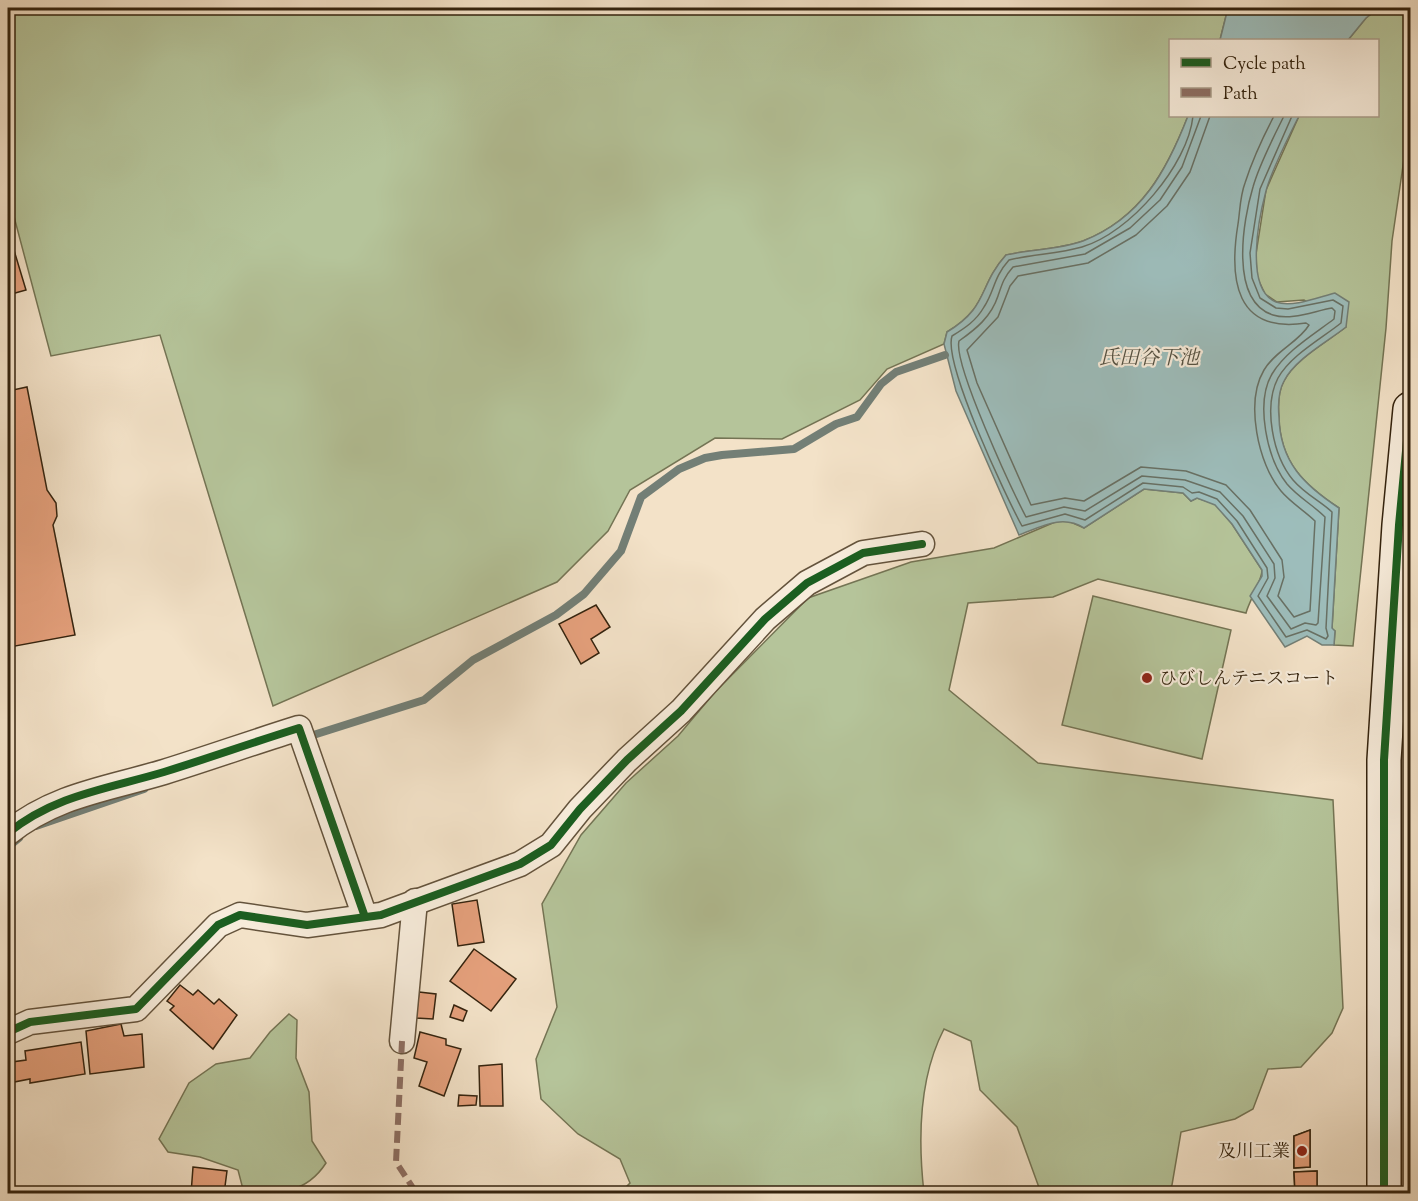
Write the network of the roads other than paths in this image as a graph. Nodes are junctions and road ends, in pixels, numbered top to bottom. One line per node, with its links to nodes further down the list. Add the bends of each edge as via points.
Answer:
1 (1410, 408): 8 (street, via 1384,760)
2 (922, 544): 4 (street, via 863,553 807,583 719,666 681,711 580,809 551,845 520,864)
3 (8, 833): 5 (street, via 31,814 74,796 302,737)
4 (414, 902): 5 (street); 7 (street)
5 (365, 917): 6 (street, via 307,925 240,915 218,925 136,1009 30,1022)
6 (8, 1032)
7 (402, 1041)
8 (1397, 1067): 9 (street)
9 (1384, 1194)

